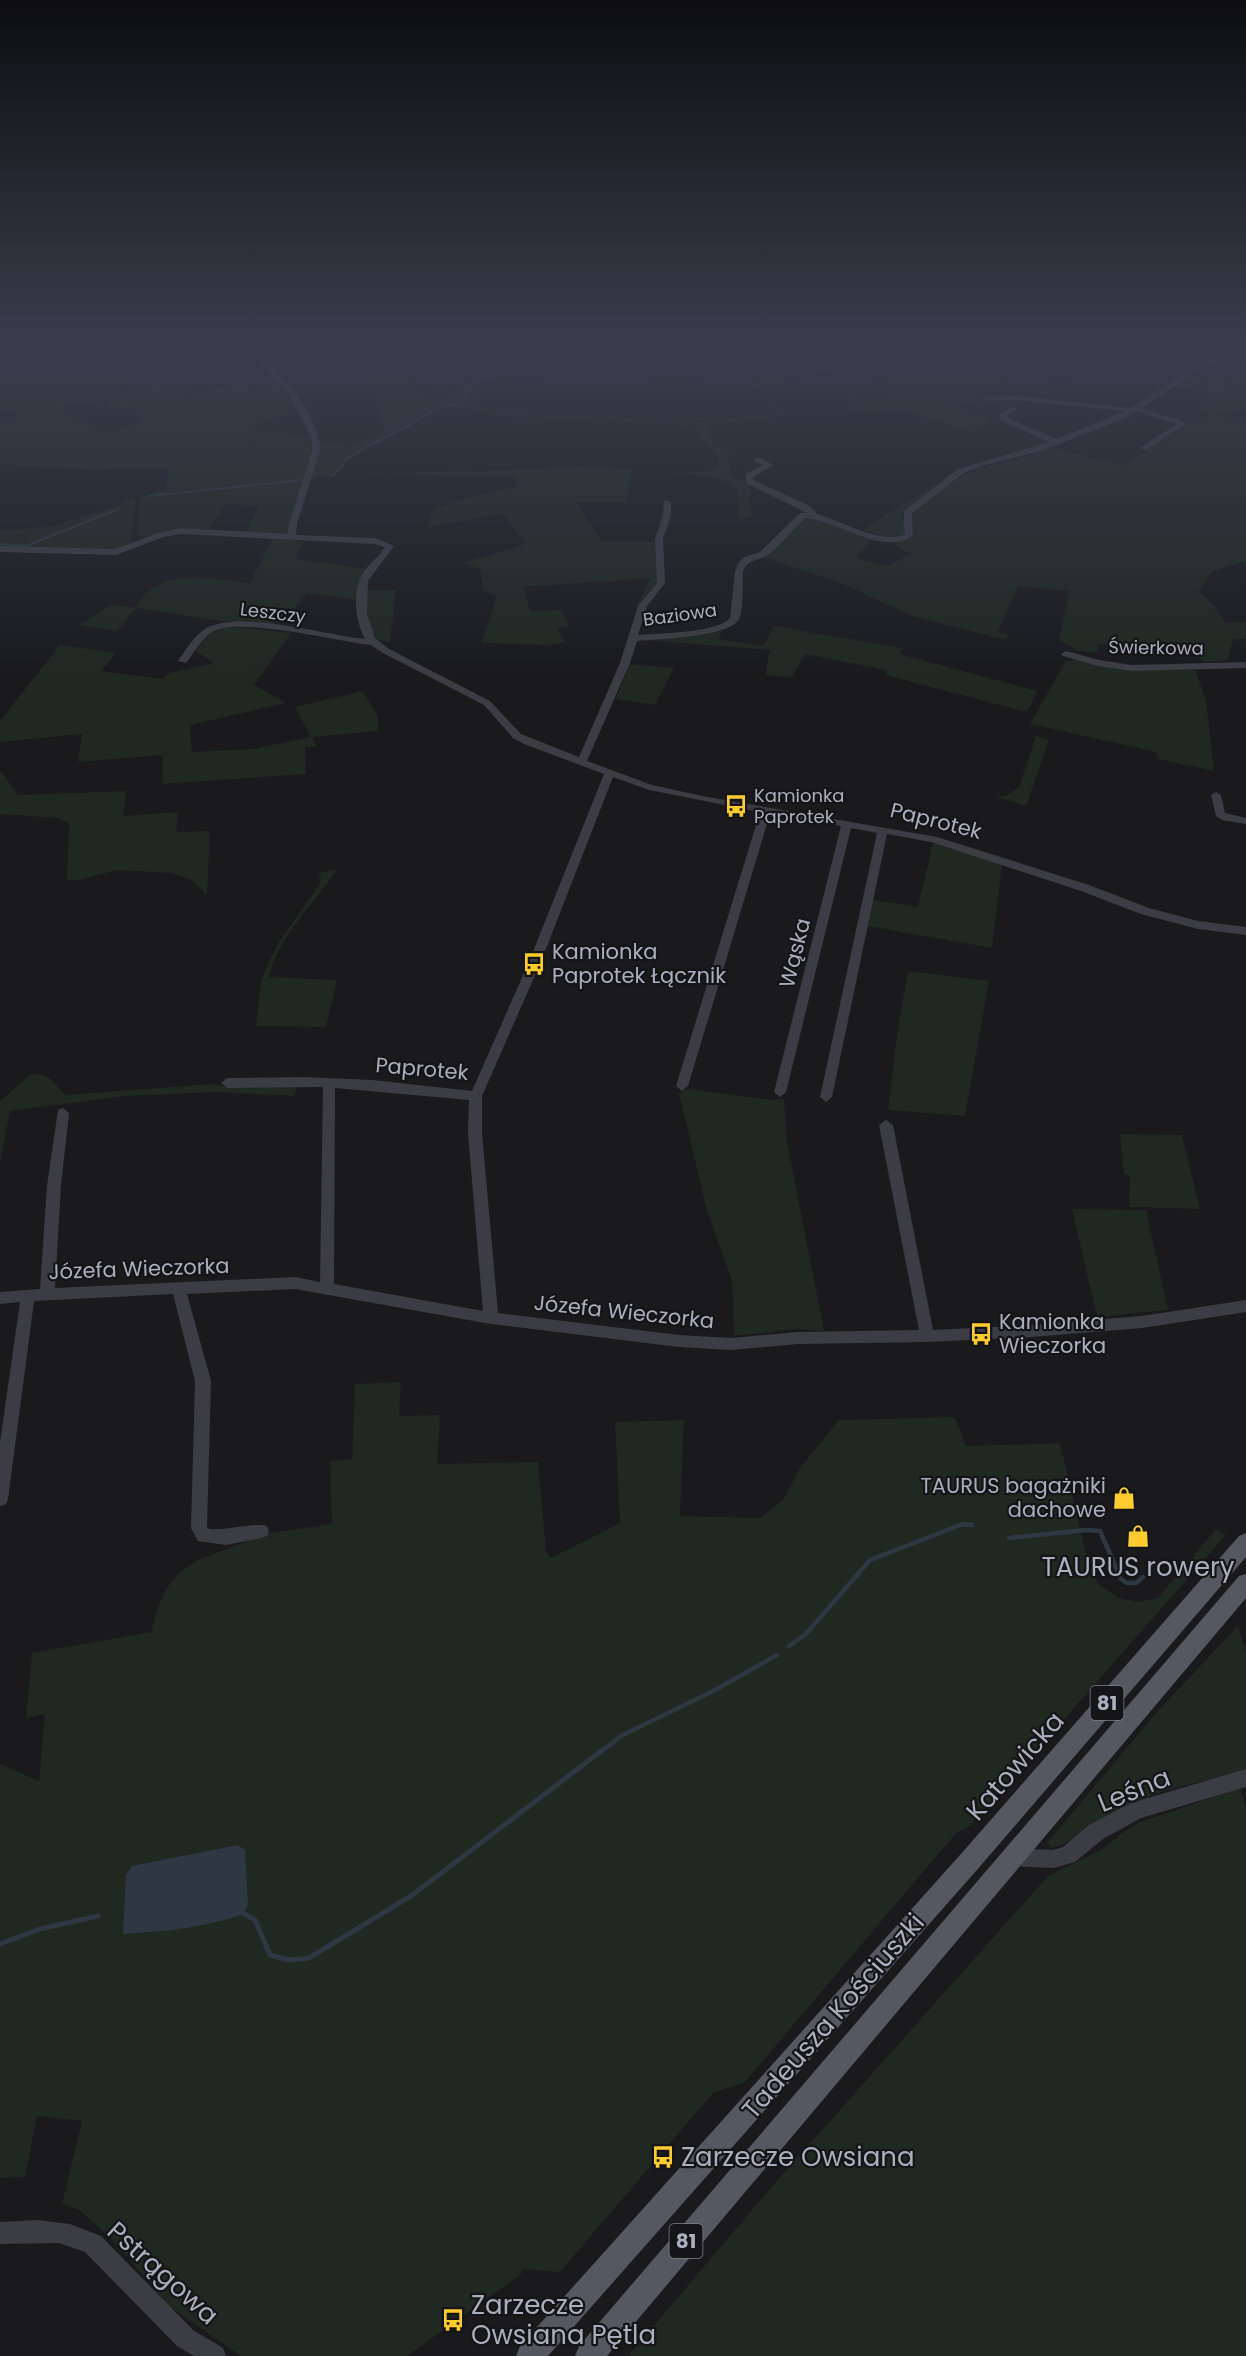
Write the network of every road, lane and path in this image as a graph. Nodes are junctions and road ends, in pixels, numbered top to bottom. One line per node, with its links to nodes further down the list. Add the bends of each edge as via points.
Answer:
1 (313, 459): 6 (street)
2 (1004, 459): 5 (street, via 970,468 947,480 908,512 909,535 902,540 891,542)
3 (758, 460): 5 (street, via 769,465 749,476 749,481 807,508)
4 (667, 502): 8 (street, Baziowa, via 658,554 662,580 643,606)
5 (814, 516): 8 (street, Baziowa, via 803,515 763,554 742,564 735,618 729,625)
6 (292, 537): 7 (street, via 180,531 116,552); 9 (street, via 375,541 390,546 364,576 361,588 365,628)
7 (0, 549)
8 (632, 639): 14 (street, Baziowa)
9 (373, 642): 11 (street, Leszczy, via 226,625 208,632); 13 (street, Leszczy, via 487,703 517,736)
10 (1066, 654): 12 (street, Świerkowa, via 1132,668)
11 (183, 661)
12 (1246, 665)
13 (528, 742): 14 (street, Paprotek)
14 (582, 761): 15 (street, Paprotek)
15 (610, 773): 17 (street, Paprotek, via 673,794); 26 (street, Paprotek)
16 (1216, 795): 18 (street, via 1220,814)
17 (766, 810): 19 (street, Paprotek); 24 (street)
18 (1246, 821)
19 (848, 823): 20 (street, Paprotek); 25 (street, Wąska)
20 (883, 829): 21 (street, Paprotek, via 972,850 1167,917); 27 (street)
21 (1246, 931)
22 (227, 1083): 23 (street, Paprotek)
23 (329, 1083): 26 (street, Paprotek); 31 (street)
24 (682, 1086)
25 (780, 1092)
26 (476, 1096): 36 (street, via 475,1132)
27 (826, 1097)
28 (63, 1113): 33 (street)
29 (886, 1125): 37 (street)
30 (179, 1288): 31 (street, Józefa Wieczorka, via 295,1283); 33 (street, Józefa Wieczorka); 39 (street, via 204,1381 199,1528 204,1536 217,1539)
31 (327, 1290): 36 (street, Józefa Wieczorka)
32 (28, 1294): 33 (street, Józefa Wieczorka); 34 (street, Józefa Wieczorka); 38 (street)
33 (47, 1294)
34 (0, 1298)
35 (1246, 1306): 37 (street, Józefa Wieczorka, via 1142,1322)
36 (491, 1318): 37 (street, Józefa Wieczorka, via 731,1344 820,1337)
37 (927, 1336)
38 (0, 1499)
39 (261, 1531)
40 (1246, 1542): 44 (main road, Katowicka / 81)
41 (1246, 1583): 43 (main road, 81)
42 (1246, 1778): 43 (street, Leśna, via 1138,1810 1096,1833 1068,1855 1053,1859)
43 (1012, 1857): 48 (main road, Tadeusza Kościuszki / 81)
44 (968, 1863): 47 (main road, Tadeusza Kościuszki / 81)
45 (0, 2233): 46 (street, Pstrągowa, via 58,2230 93,2244 185,2338)
46 (215, 2356)
47 (530, 2356)
48 (589, 2356)

